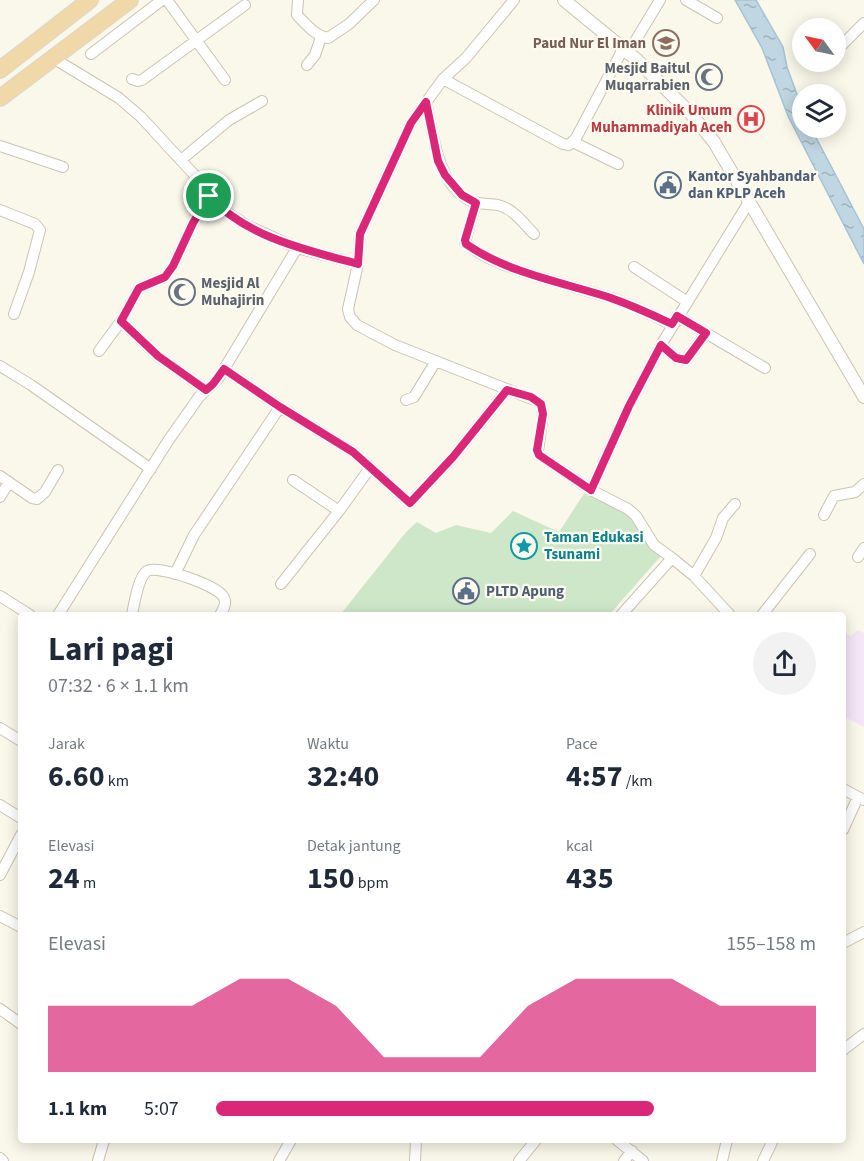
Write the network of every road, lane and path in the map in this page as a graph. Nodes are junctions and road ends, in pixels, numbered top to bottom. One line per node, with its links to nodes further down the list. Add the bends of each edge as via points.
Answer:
1 (90, 0): 21 (highway)
2 (130, 0): 19 (highway)
3 (162, 0): 18 (street)
4 (167, 0): 16 (street)
5 (297, 0): 14 (street, via 297,15)
6 (374, 0): 14 (street, via 333,36)
7 (514, 0): 23 (street, via 466,58)
8 (660, 0): 17 (street)
9 (686, 0): 12 (street)
10 (568, 1): 17 (street)
11 (245, 5): 16 (street)
12 (717, 18)
13 (864, 23): 15 (street)
14 (321, 37): 20 (street)
15 (846, 41)
16 (196, 42): 22 (street, via 142,80); 24 (street)
17 (626, 51): 28 (street); 34 (street, via 714,142)
18 (91, 54)
19 (53, 58): 25 (highway); 30 (street, via 119,98)
20 (307, 66)
21 (0, 70)
22 (132, 79)
23 (443, 79): 27 (street); 28 (street, via 563,144)
24 (225, 80)
25 (0, 98)
26 (262, 101): 30 (street, via 229,120)
27 (426, 102): 35 (street, via 438,161 462,195); 39 (street, via 411,123 360,234)
28 (573, 142): 31 (street)
29 (0, 146): 32 (street)
30 (181, 160): 33 (street)
31 (618, 164)
32 (63, 167)
33 (209, 196): 38 (street, via 248,226); 44 (street, via 173,266 165,277 139,288)
34 (749, 202): 41 (street); 54 (street)
35 (476, 203): 37 (street, via 508,208); 43 (street, via 465,242 476,251 514,268)
36 (0, 210): 42 (street, via 35,224 40,230)
37 (534, 234)
38 (297, 248): 39 (street); 51 (street)
39 (358, 264): 48 (street, via 348,309 353,322)
40 (634, 267): 41 (street)
41 (686, 301): 43 (street)
42 (14, 314)
43 (674, 320): 45 (street); 46 (street)
44 (121, 321): 47 (street); 52 (street, via 158,356)
45 (706, 333): 46 (street, via 686,360 676,358); 50 (street)
46 (661, 345): 63 (street)
47 (99, 351)
48 (436, 361): 53 (street); 55 (street, via 414,397)
49 (0, 366): 58 (street)
50 (765, 368)
51 (224, 369): 52 (street); 56 (street)
52 (206, 390): 58 (street)
53 (507, 390): 57 (street, via 410,503); 63 (street, via 541,404 539,455)
54 (864, 397)
55 (406, 400)
56 (280, 407): 57 (street, via 353,452); 70 (street, via 194,535)
57 (370, 468): 66 (street)
58 (151, 469): 76 (street)
59 (58, 470): 60 (street, via 37,499)
60 (5, 479): 64 (street)
61 (293, 480): 66 (street)
62 (864, 484): 67 (street, via 855,492 834,496)
63 (591, 490): 69 (street, via 628,509 654,545)
64 (0, 497)
65 (735, 504): 71 (street, via 723,518)
66 (339, 511): 72 (street)
67 (824, 515)
68 (810, 554): 80 (street)
69 (672, 558): 71 (street); 79 (street)
70 (176, 573): 77 (street, via 146,572); 78 (street, via 222,593 225,604)
71 (694, 576): 74 (street)
72 (281, 584)
73 (0, 596): 75 (street)
74 (717, 611)
75 (25, 612)
76 (60, 612)
77 (133, 612)
78 (221, 612)
79 (624, 612)
80 (764, 612)
81 (0, 728): 82 (street)
82 (18, 739)
83 (846, 790): 84 (street)
84 (861, 798): 87 (street)
85 (0, 805): 86 (street)
86 (18, 816)
87 (846, 825)
88 (18, 841): 89 (street)
89 (0, 875)
90 (0, 916): 91 (street)
91 (18, 925)
92 (864, 932): 93 (street)
93 (846, 941)
94 (0, 1009): 95 (street)
95 (18, 1022)
96 (864, 1034): 97 (street)
97 (846, 1048)
98 (103, 1143): 106 (street)
99 (289, 1143): 107 (street)
100 (416, 1143): 108 (street)
101 (534, 1143): 109 (street)
102 (621, 1143): 105 (street)
103 (726, 1143): 112 (street)
104 (772, 1143): 113 (street)
105 (632, 1151): 110 (street); 111 (street)
106 (98, 1161)
107 (279, 1161)
108 (415, 1161)
109 (519, 1161)
110 (624, 1161)
111 (643, 1161)
112 (722, 1161)
113 (763, 1161)

